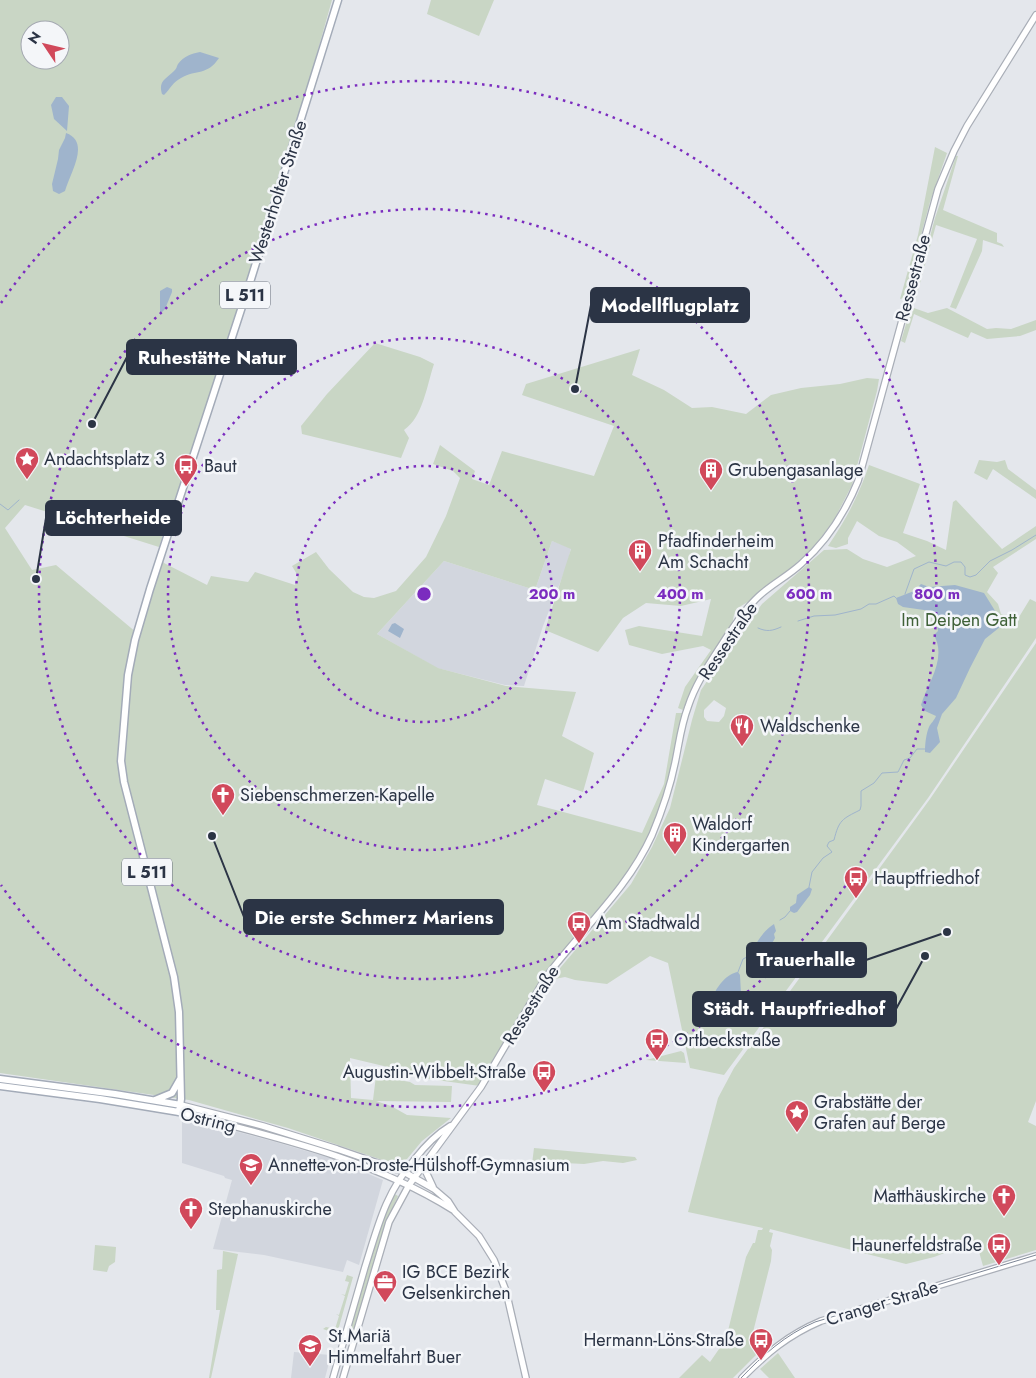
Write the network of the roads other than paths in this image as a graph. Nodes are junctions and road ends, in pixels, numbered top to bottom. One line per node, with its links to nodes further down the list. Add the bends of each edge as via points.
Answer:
1 (338, 0): 3 (main road, Westerholter Straße / L 511, via 150,590 128,675 121,761 174,977 179,1012)
2 (1036, 15): 8 (main road, Ressestraße, via 967,126 938,189 858,481 849,502 820,544 801,564 757,597 727,637 688,706 664,805 640,860 613,899 546,977 481,1087)
3 (180, 1078): 6 (main road, via 172,1093); 7 (main road, Westerholter Straße / L 511)
4 (0, 1079): 6 (main road, Ostring)
5 (0, 1086): 7 (main road, Ostring)
6 (153, 1100): 7 (main road, Ostring)
7 (180, 1109): 10 (main road, Ostring, via 263,1126); 12 (main road, Ostring, via 339,1157)
8 (454, 1124): 9 (main road, Ressestraße); 10 (main road, Ressestraße, via 426,1145)
9 (426, 1162): 11 (main road, Ressestraße); 14 (main road, via 426,1172)
10 (404, 1172): 11 (main road, Ostring); 12 (main road, Ressestraße)
11 (414, 1176): 13 (main road, Ressestraße); 14 (main road, Ostring)
12 (398, 1180): 13 (main road, Ostring); 17 (main road, Ressestraße, via 381,1216)
13 (409, 1184): 15 (main road, Ostring); 18 (main road, Ressestraße, via 389,1222)
14 (434, 1189): 15 (main road)
15 (455, 1212): 19 (main road, via 479,1236 494,1260 506,1291)
16 (1036, 1256): 20 (main road, Cranger Straße, via 821,1321 782,1342)
17 (333, 1378)
18 (343, 1378)
19 (526, 1378)
20 (742, 1378)

